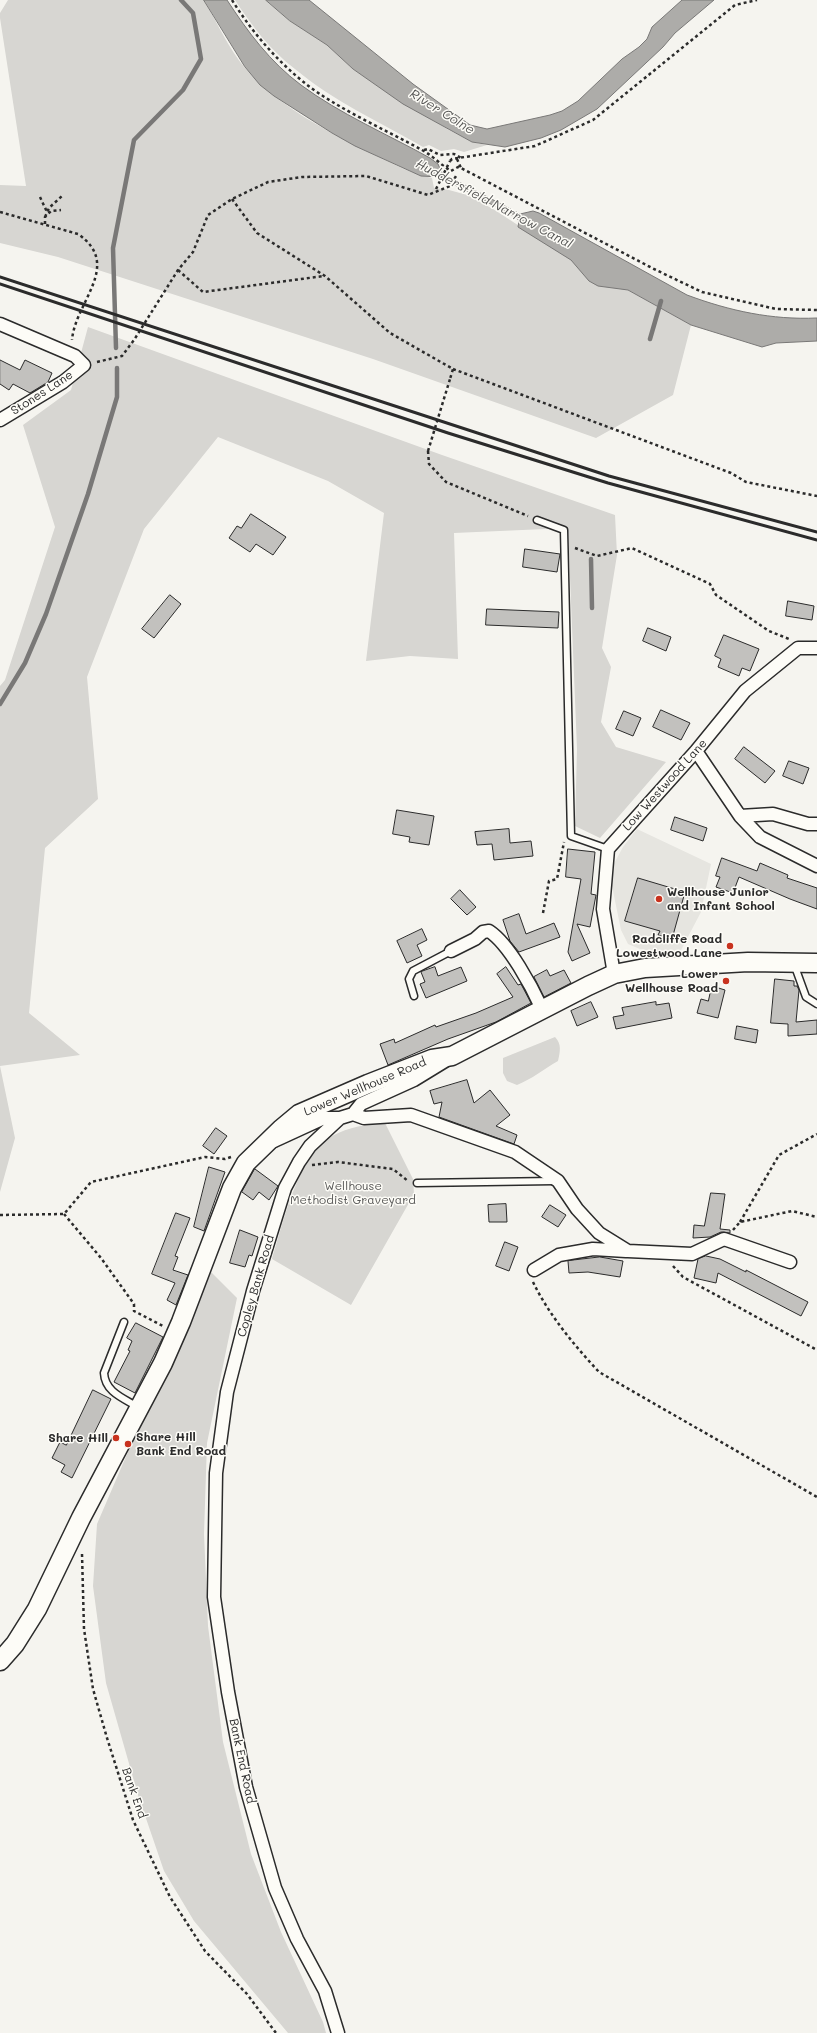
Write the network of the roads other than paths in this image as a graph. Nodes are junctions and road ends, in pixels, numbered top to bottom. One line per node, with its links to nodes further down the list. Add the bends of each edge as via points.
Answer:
1 (0, 324): 2 (street, Stones Lane, via 75,356 84,365 63,382)
2 (0, 420)
3 (537, 520): 8 (lane, via 564,530 571,836)
4 (817, 648): 5 (street, Low Westwood Lane, via 798,648 745,691)
5 (696, 751): 6 (street); 8 (street, Low Westwood Lane)
6 (740, 816): 7 (street, via 773,814); 9 (street, via 760,837)
7 (817, 824)
8 (608, 849): 13 (street, via 603,909)
9 (817, 866)
10 (451, 951): 14 (lane, via 412,971 409,979); 16 (street, via 489,931 523,974)
11 (793, 962): 12 (street, Lower Wellhouse Road); 13 (street, Lower Wellhouse Road, via 645,968); 15 (lane, via 806,997)
12 (817, 963)
13 (614, 974): 16 (street, Lower Wellhouse Road)
14 (414, 996)
15 (817, 1004)
16 (542, 1009): 17 (street, Lower Wellhouse Road)
17 (452, 1056): 18 (street, Copley Bank Road, via 414,1080 361,1104); 20 (street, Lower Wellhouse Road, via 432,1059 299,1114 281,1128)
18 (352, 1114): 19 (street, Copley Bank Road); 21 (street, via 364,1118 411,1115 515,1152)
19 (340, 1118): 20 (street, Copley Bank Road, via 324,1118); 28 (street, Copley Bank Road, via 310,1146 299,1162 279,1204 227,1392)
20 (265, 1146): 27 (street, via 246,1163 232,1188 176,1333)
21 (558, 1181): 22 (lane); 23 (street, via 577,1209 599,1233)
22 (417, 1183)
23 (628, 1251): 24 (street, via 692,1254 724,1239); 25 (street, via 593,1249 573,1252 559,1255)
24 (790, 1262)
25 (534, 1270)
26 (124, 1322): 27 (lane, via 104,1377 110,1390)
27 (139, 1407): 29 (street, via 37,1609 15,1644)
28 (216, 1473): 30 (street, Bank End Road, via 214,1597 246,1787 274,1888 297,1939 326,1991)
29 (0, 1661)
30 (338, 2033)

